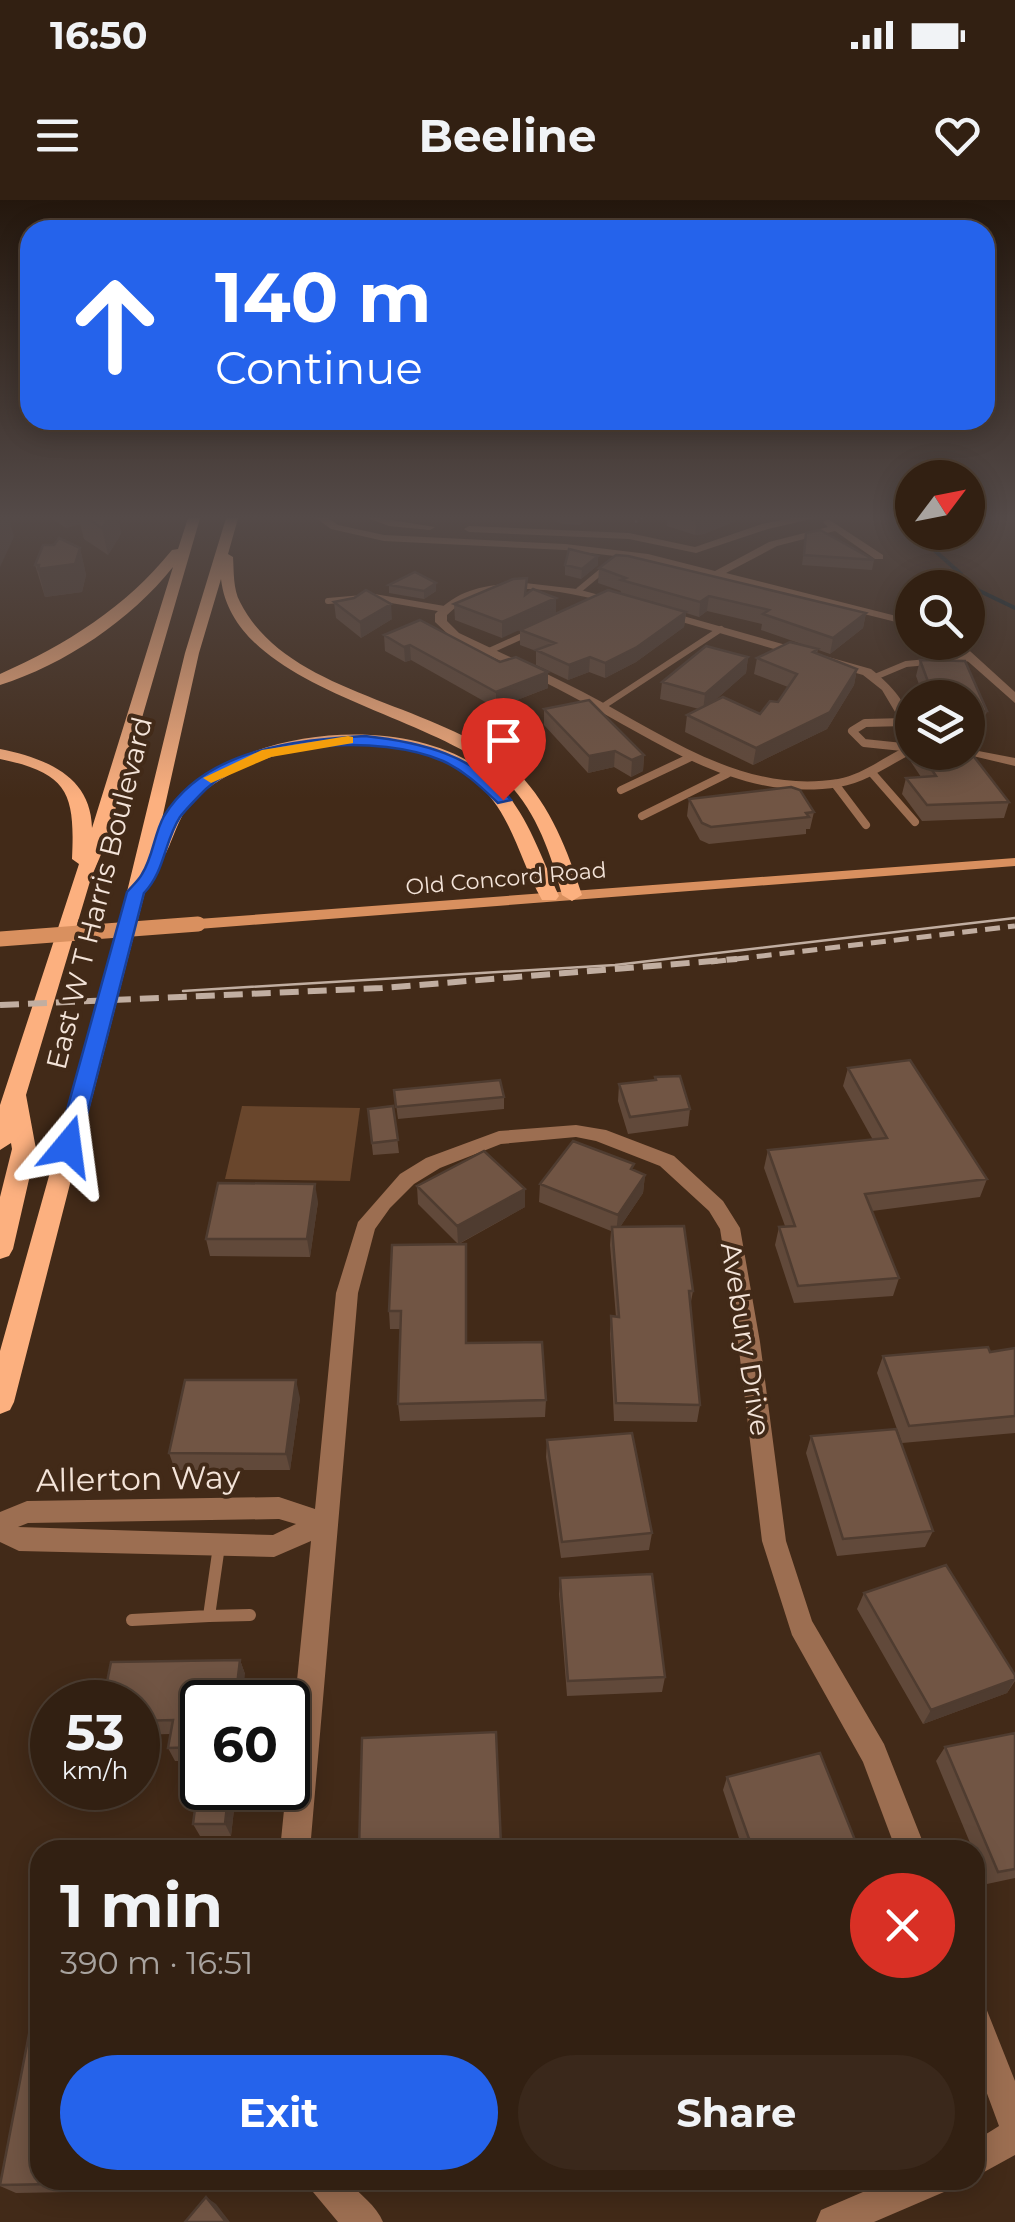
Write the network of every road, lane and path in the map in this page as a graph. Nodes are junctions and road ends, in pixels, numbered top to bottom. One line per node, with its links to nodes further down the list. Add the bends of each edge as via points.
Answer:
1 (125, 609): 15 (main road)
2 (166, 609): 36 (main road, East W T Harris Boulevard)
3 (204, 609): 37 (main road, East W T Harris Boulevard)
4 (236, 609): 38 (main road, via 267,644 328,681 467,744 510,775 543,822)
5 (444, 609): 11 (street, via 440,622 446,629)
6 (648, 609): 10 (street)
7 (858, 609): 8 (street)
8 (895, 619)
9 (538, 629): 11 (lane)
10 (721, 629): 14 (street); 18 (lane)
11 (487, 652): 18 (street)
12 (949, 660): 14 (lane, via 906,664)
13 (973, 660): 16 (street)
14 (875, 678): 17 (street)
15 (0, 680)
16 (1015, 699)
17 (895, 701)
18 (602, 707): 25 (street)
19 (895, 725): 21 (lane, via 865,722 852,731 864,742)
20 (985, 744): 22 (street)
21 (895, 745)
22 (1015, 748)
23 (0, 754): 36 (main road, via 47,768 70,786 82,808)
24 (985, 756): 27 (street)
25 (691, 757): 29 (street); 31 (lane)
26 (895, 757): 28 (street)
27 (1015, 762)
28 (872, 773): 30 (street); 33 (lane)
29 (727, 774): 30 (street, via 771,785); 32 (lane)
30 (835, 784): 34 (lane)
31 (621, 790)
32 (642, 816)
33 (914, 822)
34 (866, 824)
35 (1015, 862): 38 (street, Old Concord Road)
36 (82, 878): 41 (main road, East W T Harris Boulevard)
37 (136, 892): 39 (main road, via 150,876 172,817 203,783 267,753 348,740 415,748 479,776 513,816); 44 (main road, East W T Harris Boulevard)
38 (572, 895): 39 (street, Old Concord Road)
39 (549, 896): 40 (street, Old Concord Road, bridge)
40 (0, 939)
41 (16, 1089): 42 (main road, East W T Harris Boulevard); 43 (main road, via 24,1149)
42 (0, 1142)
43 (0, 1249)
44 (0, 1402)
45 (325, 1523): 46 (street, Allerton Way, via 278,1508 27,1512); 47 (street, Allerton Way, via 274,1546); 51 (street, Avebury Drive); 52 (street, Avebury Drive, via 348,1293 365,1226 382,1203 433,1163 523,1133 599,1135 667,1161 730,1228 774,1541 802,1626 874,1754)
46 (0, 1526): 47 (street, Allerton Way, via 19,1540)
47 (219, 1545): 49 (lane)
48 (250, 1615): 49 (lane)
49 (210, 1616): 50 (lane)
50 (132, 1620)
51 (295, 1840)
52 (907, 1840)
53 (985, 2045): 54 (street)
54 (1015, 2124)
55 (1015, 2136): 56 (street)
56 (985, 2154)
57 (333, 2190): 59 (street)
58 (908, 2190): 60 (street)
59 (366, 2222)
60 (833, 2222)

